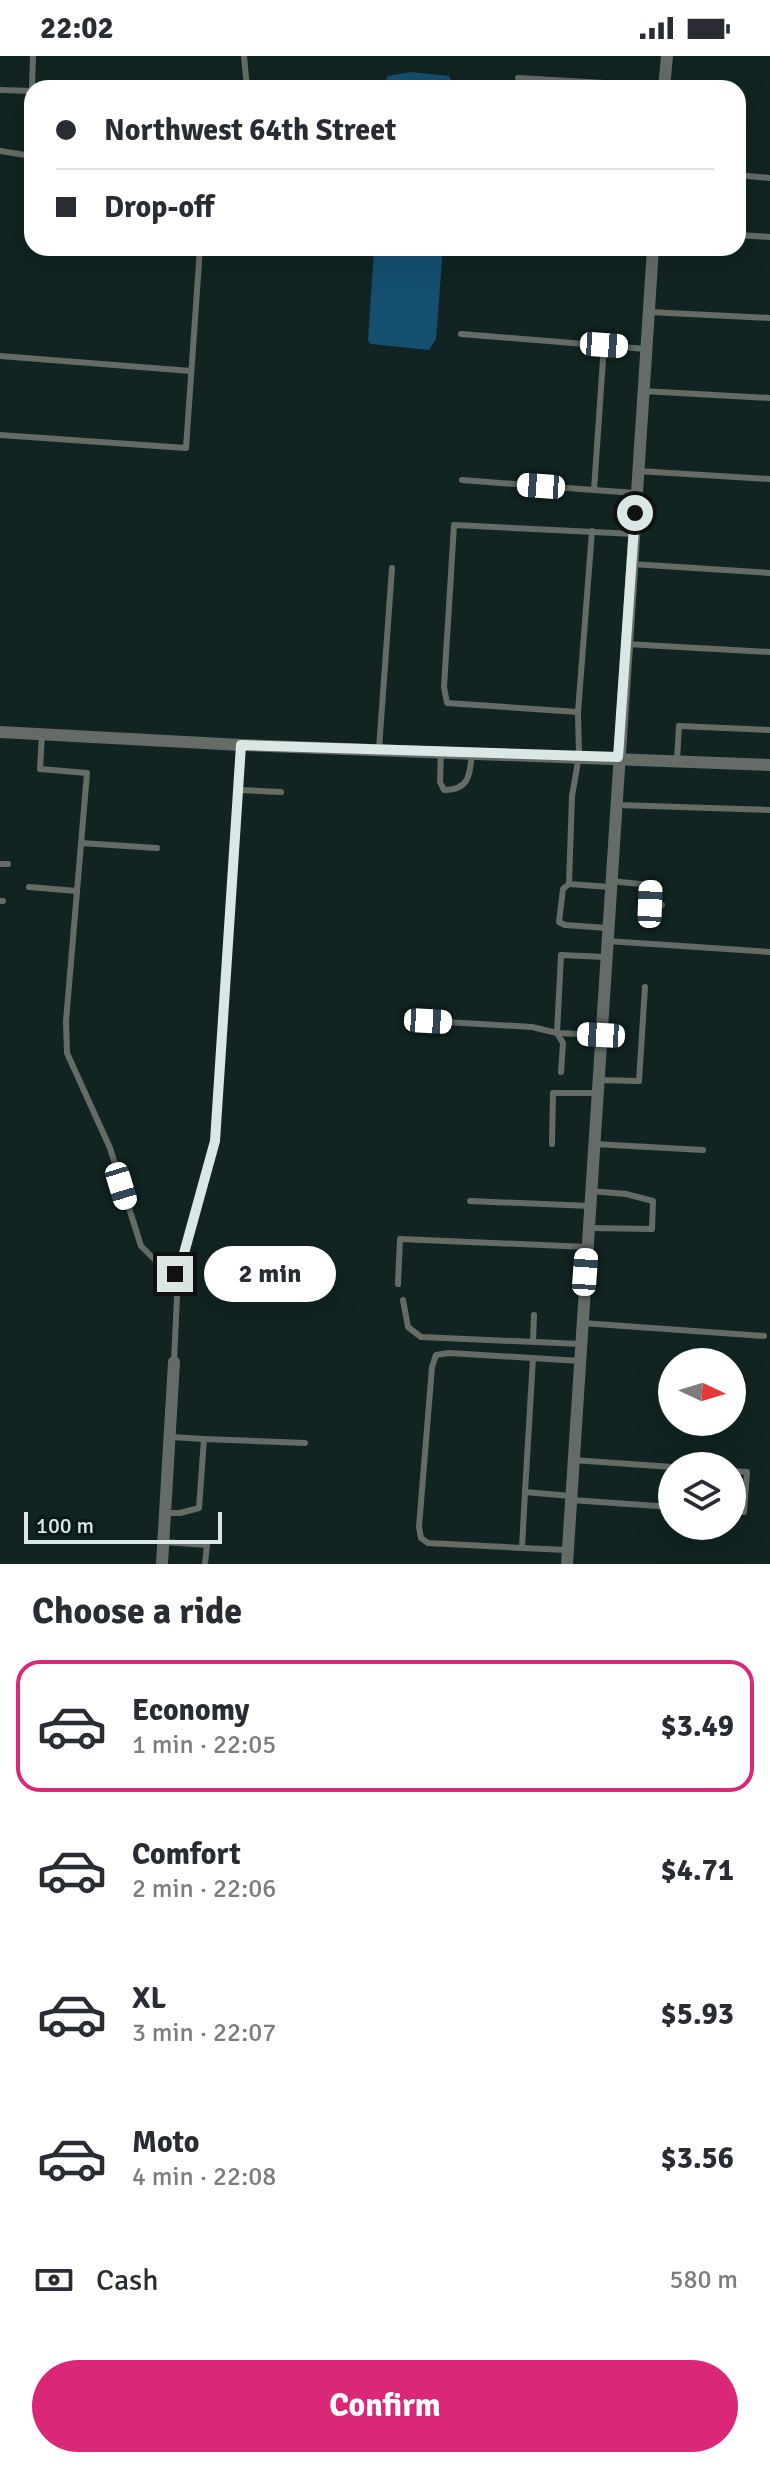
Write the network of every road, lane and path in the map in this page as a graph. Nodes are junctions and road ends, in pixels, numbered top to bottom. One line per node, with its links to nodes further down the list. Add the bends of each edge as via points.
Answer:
1 (33, 56): 5 (lane)
2 (244, 56): 6 (lane)
3 (667, 56): 8 (street)
4 (518, 78): 7 (lane)
5 (32, 80)
6 (246, 80)
7 (550, 80)
8 (665, 80)
9 (24, 89): 10 (lane)
10 (0, 90)
11 (0, 151): 12 (lane)
12 (24, 155)
13 (746, 176): 14 (lane)
14 (770, 178)
15 (746, 236): 16 (lane)
16 (770, 237)
17 (199, 256): 25 (lane)
18 (652, 256): 19 (street)
19 (649, 312): 20 (lane); 23 (street)
20 (770, 318)
21 (461, 334): 22 (lane)
22 (604, 345): 23 (lane); 32 (lane)
23 (646, 349): 26 (street)
24 (0, 356): 25 (lane)
25 (191, 371): 28 (lane, via 186,448)
26 (643, 391): 27 (lane); 29 (street)
27 (770, 398)
28 (0, 435)
29 (638, 471): 30 (lane); 33 (street)
30 (770, 479)
31 (462, 480): 32 (lane)
32 (594, 490): 33 (lane)
33 (637, 493): 35 (street)
34 (592, 531): 35 (lane); 41 (lane); 41 (lane, via 454,525 447,703)
35 (634, 534): 36 (street)
36 (632, 564): 38 (lane); 39 (street)
37 (392, 568): 46 (lane)
38 (770, 573)
39 (626, 644): 40 (lane); 50 (street)
40 (770, 652)
41 (578, 712): 49 (lane)
42 (770, 730): 51 (lane, via 679,726)
43 (0, 732): 44 (street)
44 (42, 734): 45 (street); 57 (lane, via 40,769 87,773)
45 (241, 745): 46 (street); 53 (lane)
46 (379, 749): 47 (street)
47 (441, 751): 48 (street); 48 (lane, via 444,790 469,779)
48 (472, 752): 49 (street)
49 (579, 756): 50 (street); 59 (lane)
50 (618, 757): 51 (street); 55 (street)
51 (677, 760): 52 (street)
52 (770, 765)
53 (238, 790): 54 (lane); 81 (lane, via 215,1141)
54 (281, 792)
55 (615, 805): 56 (lane); 60 (street)
56 (770, 810)
57 (81, 843): 58 (lane); 62 (lane)
58 (157, 848)
59 (569, 884): 60 (lane); 64 (lane, via 563,889 559,922)
60 (610, 884): 63 (lane, via 651,885 650,904); 64 (street)
61 (29, 887): 62 (lane)
62 (77, 891): 81 (lane, via 67,1053 110,1148 141,1246)
63 (662, 905)
64 (607, 935): 65 (lane); 66 (street)
65 (770, 952)
66 (605, 957): 69 (lane, via 561,955); 70 (street)
67 (645, 987): 72 (lane, via 639,1081)
68 (428, 1021): 69 (lane)
69 (557, 1033): 70 (lane); 71 (lane, via 563,1043)
70 (601, 1035): 72 (street)
71 (561, 1072)
72 (597, 1087): 73 (lane, via 553,1093); 74 (street)
73 (552, 1144)
74 (594, 1144): 75 (lane); 76 (street)
75 (703, 1150)
76 (591, 1191): 78 (street); 79 (lane, via 653,1201 652,1229)
77 (470, 1201): 78 (lane)
78 (590, 1206): 79 (street)
79 (588, 1228): 80 (street)
80 (587, 1247): 82 (lane, via 400,1239); 85 (street)
81 (178, 1275): 91 (lane)
82 (398, 1284)
83 (403, 1300): 87 (lane, via 408,1327 421,1337)
84 (534, 1315): 87 (lane)
85 (582, 1323): 86 (lane); 88 (street)
86 (764, 1336)
87 (533, 1341): 88 (lane)
88 (581, 1344): 90 (street)
89 (533, 1358): 90 (lane); 97 (lane); 102 (lane, via 436,1355 419,1527 428,1543)
90 (580, 1361): 95 (street)
91 (174, 1362): 92 (street)
92 (170, 1437): 93 (lane); 100 (street)
93 (204, 1439): 94 (lane); 100 (lane, via 199,1508)
94 (305, 1443)
95 (573, 1460): 96 (lane); 98 (street)
96 (658, 1466)
97 (525, 1492): 98 (lane); 102 (lane)
98 (571, 1498): 99 (lane); 103 (street)
99 (658, 1506)
100 (165, 1513): 101 (street)
101 (164, 1542): 104 (street); 105 (lane, via 207,1545)
102 (522, 1548): 103 (lane)
103 (568, 1550): 106 (street)
104 (162, 1564)
105 (205, 1564)
106 (567, 1564)

